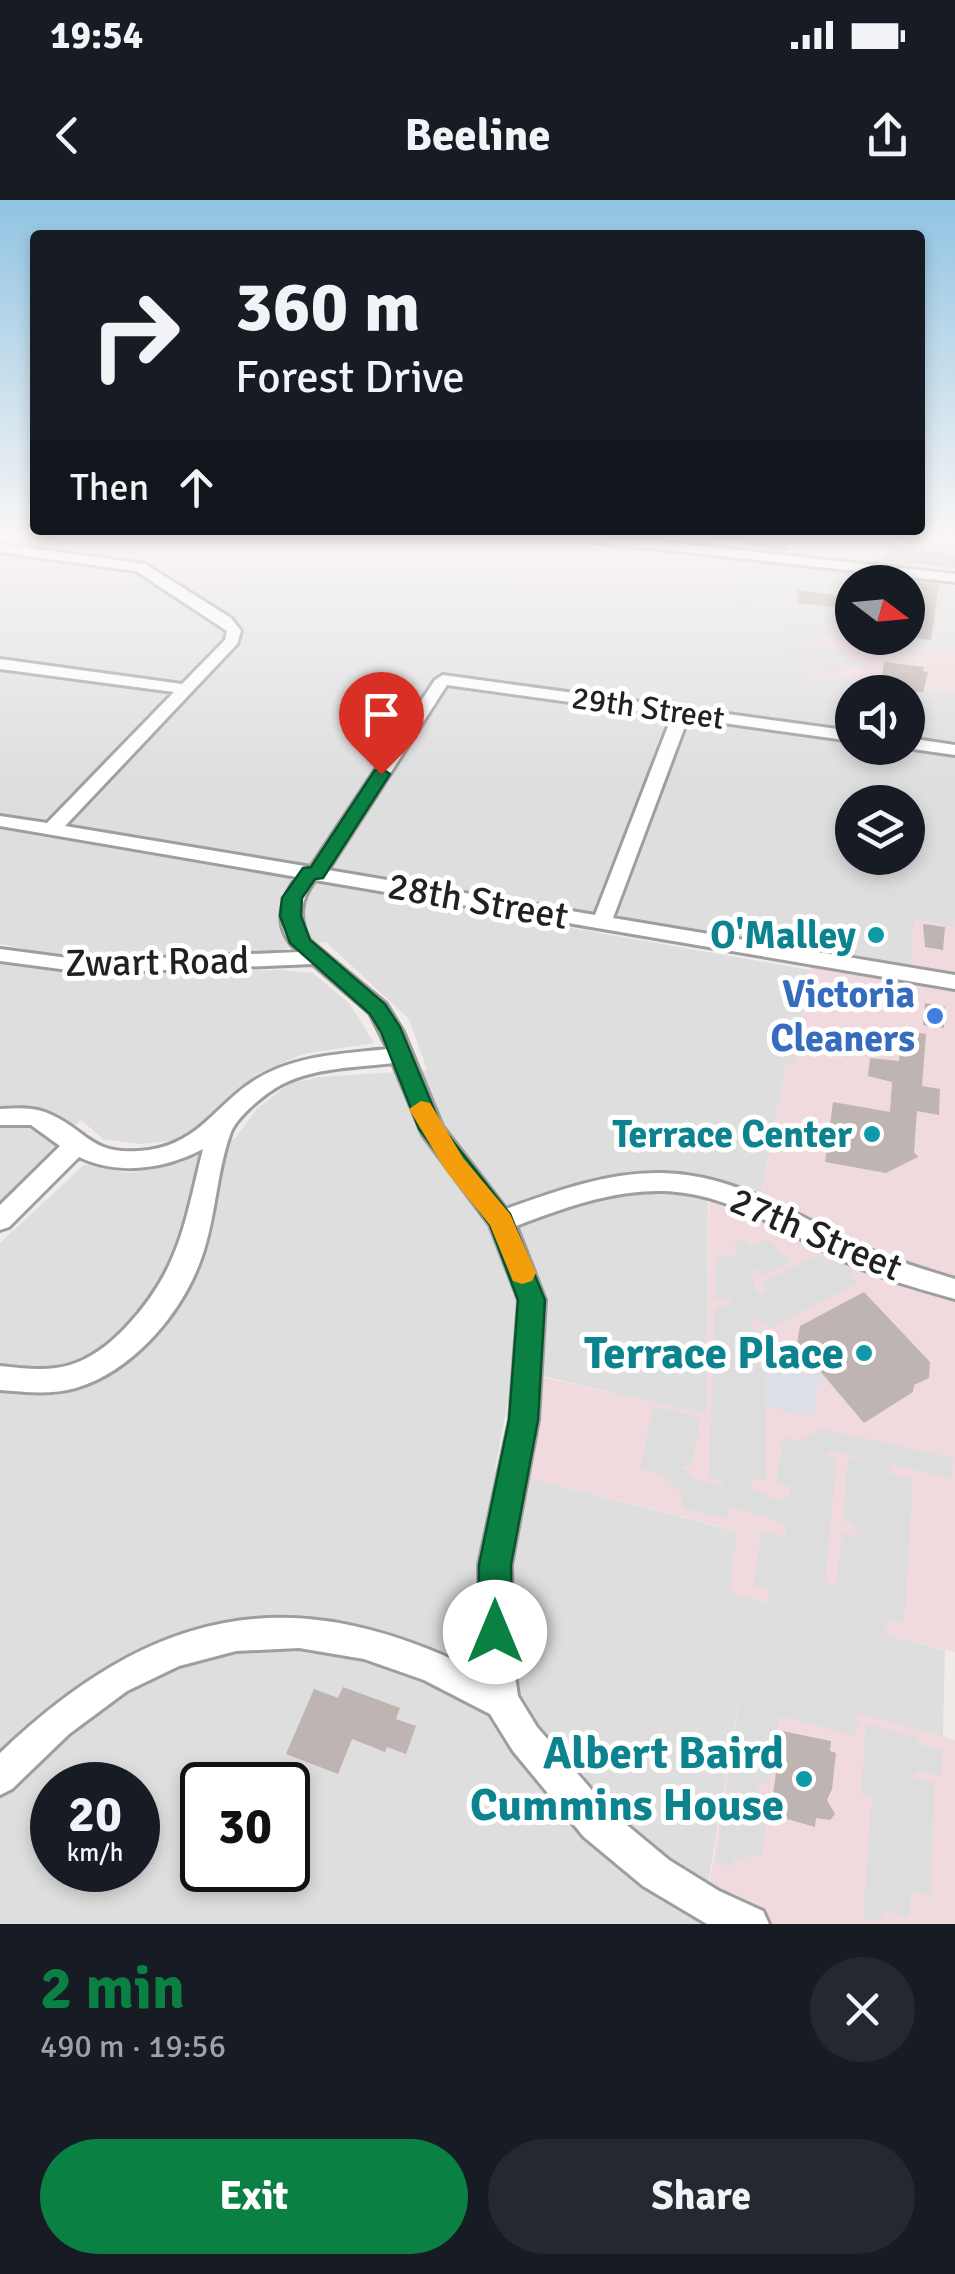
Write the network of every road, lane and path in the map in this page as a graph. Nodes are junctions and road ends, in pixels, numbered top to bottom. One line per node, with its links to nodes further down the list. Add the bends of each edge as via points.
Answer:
1 (222, 618): 3 (street, via 234,631 232,642)
2 (0, 664): 3 (street)
3 (185, 690): 9 (street)
4 (682, 712): 5 (street, 29th Street); 10 (street, 29th Street, via 443,680); 11 (street)
5 (835, 734)
6 (925, 746): 7 (street)
7 (955, 750)
8 (0, 821): 9 (street, 28th Street)
9 (51, 830): 10 (street, 28th Street)
10 (313, 873): 11 (street, 28th Street); 13 (street, via 292,898 290,916)
11 (602, 922): 14 (street, 28th Street)
12 (0, 955): 13 (street, Zwart Road, via 91,968)
13 (314, 958): 15 (street, via 378,1009)
14 (955, 982)
15 (402, 1055): 17 (street, via 293,1070 260,1087); 20 (street, via 431,1129)
16 (0, 1117): 18 (street, via 53,1124)
17 (221, 1124): 18 (street, via 198,1142 150,1158 113,1159); 22 (street, via 188,1260 163,1305 118,1354 73,1377)
18 (76, 1146): 19 (street)
19 (0, 1220)
20 (501, 1221): 21 (street, 27th Street, via 610,1186 683,1184 760,1204 876,1264); 23 (street, via 532,1300 524,1420 495,1565)
21 (955, 1289)
22 (0, 1378)
23 (502, 1702): 24 (street, via 356,1640 295,1629 232,1634 168,1654 110,1685 52,1726); 25 (street, via 597,1824 656,1874)
24 (0, 1777)
25 (750, 1924)

